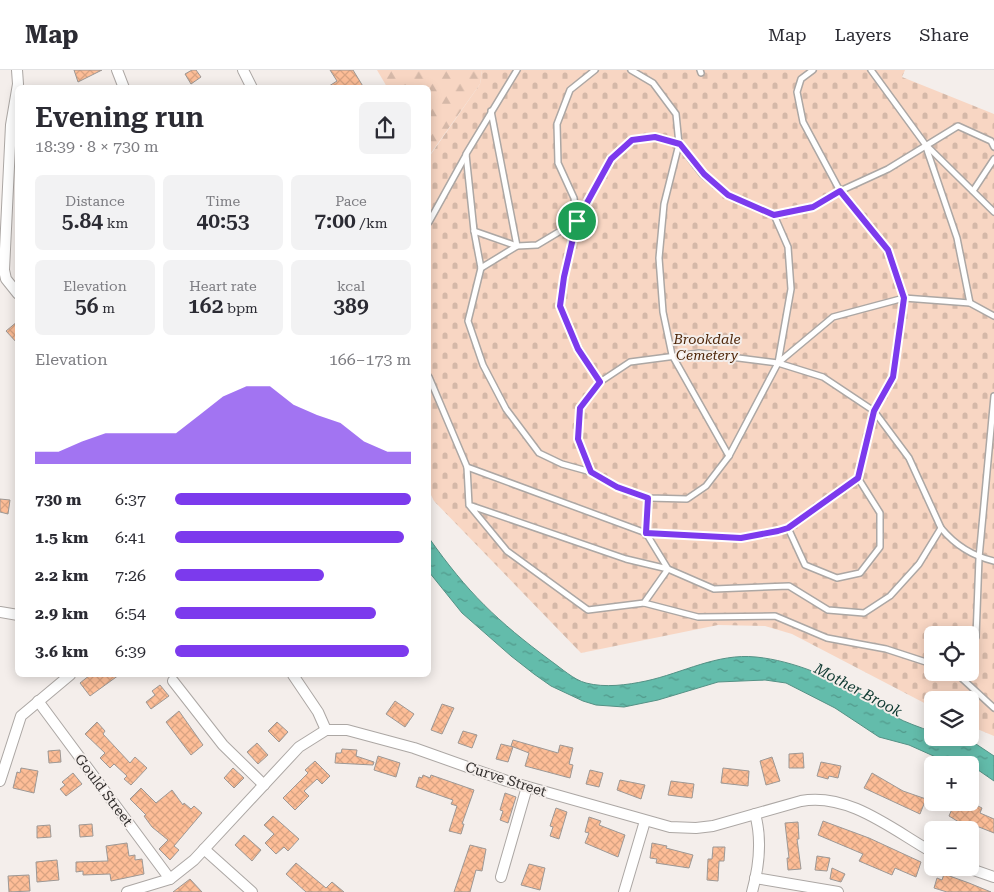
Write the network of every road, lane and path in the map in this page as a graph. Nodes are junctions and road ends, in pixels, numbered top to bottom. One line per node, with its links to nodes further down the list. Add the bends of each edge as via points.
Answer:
1 (17, 70): 9 (street)
2 (118, 70): 10 (street)
3 (243, 70): 11 (street)
4 (517, 70): 13 (lane)
5 (595, 70): 24 (lane, via 570,90 557,124 558,163 574,198)
6 (632, 70): 14 (lane, via 653,83 676,114)
7 (813, 70): 19 (lane, via 801,79 797,92 803,122)
8 (872, 70): 15 (lane)
9 (18, 85)
10 (123, 85)
11 (250, 85)
12 (15, 102): 28 (street)
13 (491, 111): 17 (lane); 26 (lane)
14 (680, 144): 22 (lane, via 704,174 728,195); 24 (lane, via 655,137 632,140 611,159); 33 (lane, via 664,204 659,258 663,312)
15 (925, 144): 16 (lane, via 958,126 991,141); 19 (lane, via 888,169); 20 (lane); 31 (lane, via 957,238)
16 (994, 147)
17 (466, 154): 23 (lane); 25 (lane)
18 (994, 159): 20 (lane)
19 (840, 191): 22 (lane, via 813,207); 30 (lane, via 888,250)
20 (973, 191): 21 (lane)
21 (994, 212)
22 (774, 215): 34 (lane, via 788,247 791,290)
23 (431, 218)
24 (577, 221): 26 (lane, via 537,244); 36 (lane, via 560,306 578,349)
25 (474, 231): 26 (lane); 27 (lane)
26 (517, 246): 27 (lane)
27 (481, 268): 41 (lane, via 468,321 483,365 506,409 539,453)
28 (3, 274): 29 (street)
29 (15, 290)
30 (904, 298): 31 (lane); 34 (lane, via 833,317); 38 (lane, via 893,377)
31 (970, 302): 32 (lane)
32 (994, 316)
33 (672, 355): 34 (lane, via 699,353); 36 (lane, via 630,362); 39 (lane)
34 (778, 363): 38 (lane, via 823,377); 39 (lane)
35 (431, 382): 40 (lane)
36 (600, 382): 41 (lane, via 580,408 578,439)
37 (994, 396): 48 (lane)
38 (874, 411): 42 (lane); 46 (lane, via 909,458)
39 (729, 456): 43 (lane, via 706,486 688,499)
40 (467, 467): 44 (lane); 47 (lane)
41 (591, 472): 43 (lane, via 617,487)
42 (858, 478): 45 (lane); 45 (lane, via 880,513 880,547 860,573 837,578 805,565)
43 (648, 498): 47 (lane)
44 (470, 505): 50 (lane, via 626,559); 51 (lane, via 507,551 588,610)
45 (788, 528): 47 (lane, via 741,538)
46 (942, 528): 48 (lane, via 953,542); 50 (lane, via 914,570 890,596 864,613 828,610 789,586 714,588)
47 (646, 533): 50 (lane)
48 (980, 558): 49 (lane); 54 (lane)
49 (994, 561)
50 (668, 569): 51 (lane)
51 (644, 603): 55 (lane, via 698,617 775,616 827,638 886,648)
52 (0, 612): 53 (street)
53 (15, 614)
54 (977, 626)
55 (924, 661)
56 (68, 677): 60 (street)
57 (294, 677): 62 (street)
58 (173, 681): 64 (street, via 223,745)
59 (965, 681): 61 (lane)
60 (38, 701): 63 (street, via 17,724); 74 (street, Gould Street)
61 (994, 708)
62 (326, 730): 64 (street, via 299,747); 65 (street, Curve Street, via 347,730 414,748)
63 (0, 782)
64 (264, 785): 69 (street)
65 (526, 787): 67 (street, Curve Street); 71 (street)
66 (755, 814): 67 (street, Curve Street, via 696,828 670,827); 68 (street, Curve Street, via 808,799 830,800 869,816); 72 (street, via 759,835)
67 (645, 821): 78 (street)
68 (924, 847)
69 (204, 849): 74 (street); 77 (street)
70 (979, 872): 73 (street)
71 (501, 877)
72 (755, 878): 79 (street); 80 (street)
73 (994, 878)
74 (170, 879): 75 (street)
75 (140, 891): 76 (street)
76 (127, 892)
77 (252, 892)
78 (624, 892)
79 (752, 892)
80 (838, 892)

